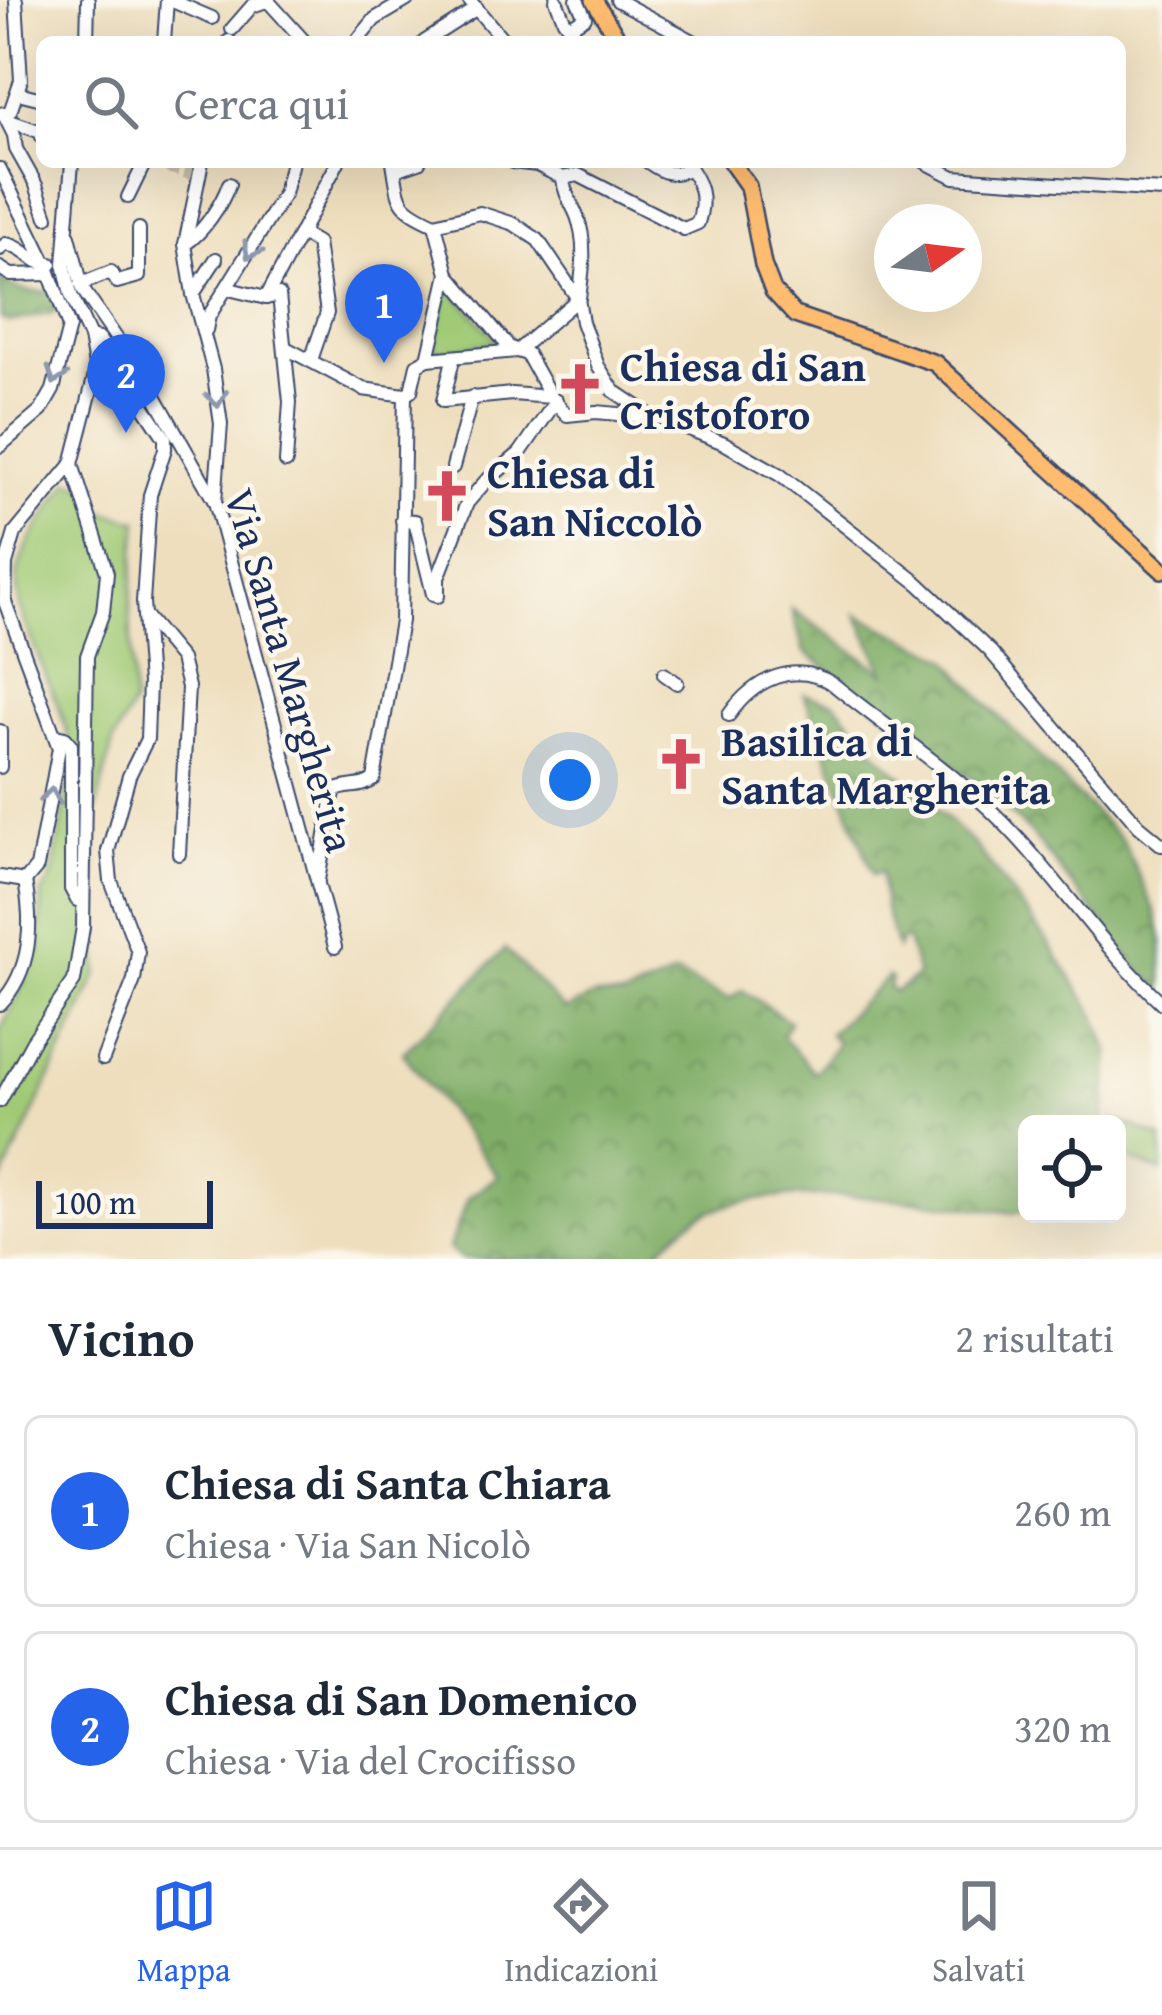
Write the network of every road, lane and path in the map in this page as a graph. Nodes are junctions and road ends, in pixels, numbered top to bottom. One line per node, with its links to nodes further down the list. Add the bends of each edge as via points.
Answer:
1 (16, 0): 23 (street)
2 (88, 0): 13 (street)
3 (168, 0): 11 (street); 14 (street)
4 (268, 0): 15 (street, via 252,6); 16 (street)
5 (407, 0): 17 (street)
6 (556, 0): 12 (street)
7 (577, 0): 12 (street, via 586,17)
8 (594, 0): 21 (main road)
9 (617, 0): 22 (street)
10 (473, 4): 18 (street); 19 (street)
11 (212, 18)
12 (569, 27): 20 (street)
13 (87, 36)
14 (165, 36)
15 (231, 36)
16 (299, 36)
17 (361, 36)
18 (432, 36)
19 (500, 36)
20 (576, 36)
21 (616, 36)
22 (684, 36)
23 (18, 93): 24 (street); 25 (street)
24 (36, 98)
25 (5, 115): 26 (street); 44 (street)
26 (36, 130)
27 (71, 168): 45 (street)
28 (142, 168): 43 (street)
29 (201, 168): 49 (street)
30 (290, 168): 57 (street, one-way to 57)
31 (335, 168): 48 (street)
32 (394, 168): 46 (street, via 404,210)
33 (541, 168): 40 (street)
34 (657, 168): 35 (street)
35 (685, 168)
36 (689, 168): 40 (street, via 704,206 698,223 684,230 578,175)
37 (735, 168): 78 (main road, via 748,187 773,291 795,315 935,363)
38 (937, 168): 42 (street, via 954,176)
39 (0, 169): 54 (street)
40 (563, 178): 60 (street, via 584,242)
41 (229, 184): 49 (street)
42 (1162, 191)
43 (128, 197)
44 (47, 217)
45 (65, 222): 53 (street); 56 (street, Via Santa Margherita)
46 (435, 224): 55 (street); 60 (street, via 480,213 514,224 538,240)
47 (139, 230): 56 (street, via 139,276 117,282 111,272)
48 (300, 233): 59 (street); 66 (street, via 317,243 327,313)
49 (185, 244): 58 (street)
50 (0, 248): 54 (street, via 17,246)
51 (215, 259): 58 (street)
52 (0, 268): 54 (street, via 11,275)
53 (65, 268): 54 (street); 61 (street)
54 (48, 269): 72 (street, one-way to 72, via 69,327 52,390 41,411)
55 (448, 274): 64 (street); 65 (street)
56 (80, 284): 76 (street, Via Santa Margherita)
57 (229, 289): 59 (street); 62 (street)
58 (193, 294): 62 (street)
59 (266, 298): 63 (street, via 279,295)
60 (578, 299): 64 (street); 71 (street, via 598,365 614,391)
61 (90, 337): 74 (street, via 96,371); 79 (street, via 165,438 150,495)
62 (205, 337): 76 (street, one-way to 76, via 220,424)
63 (286, 348): 66 (street); 73 (street)
64 (517, 351): 67 (street); 70 (street, via 527,353)
65 (428, 359): 67 (street); 68 (street)
66 (311, 360): 68 (street, via 363,389)
67 (453, 360): 69 (street, via 442,401)
68 (404, 395): 77 (street)
69 (472, 397): 70 (street); 75 (street)
70 (554, 399): 71 (street, via 567,415); 77 (street, via 520,453 467,503 438,596 415,521)
71 (649, 415): 86 (street, via 724,443 779,475 919,584 990,651)
72 (0, 446)
73 (286, 462)
74 (72, 464): 84 (street, via 14,533 6,564 5,602); 91 (street, via 107,573 104,612 87,656)
75 (453, 467)
76 (215, 502): 90 (street, Via Santa Margherita)
77 (402, 520): 90 (street, via 401,621 374,779 334,791)
78 (1162, 570)
79 (144, 614): 87 (street, via 181,659 188,687); 95 (street, via 147,740 108,851 139,952)
80 (664, 674): 81 (street)
81 (677, 683)
82 (729, 715): 93 (street, via 752,691 788,673 815,673 833,684 1016,835)
83 (0, 731): 85 (street)
84 (56, 736): 89 (street, one-way to 84, via 38,867); 91 (street, via 71,745 71,889)
85 (0, 767)
86 (1162, 845)
87 (179, 854)
88 (0, 877): 89 (street)
89 (25, 881): 94 (street, via 29,953)
90 (317, 883): 92 (street, Via Santa Margherita)
91 (83, 901): 96 (street, via 74,981)
92 (335, 947)
93 (1162, 1003)
94 (0, 1004)
95 (103, 1060)
96 (0, 1101)

